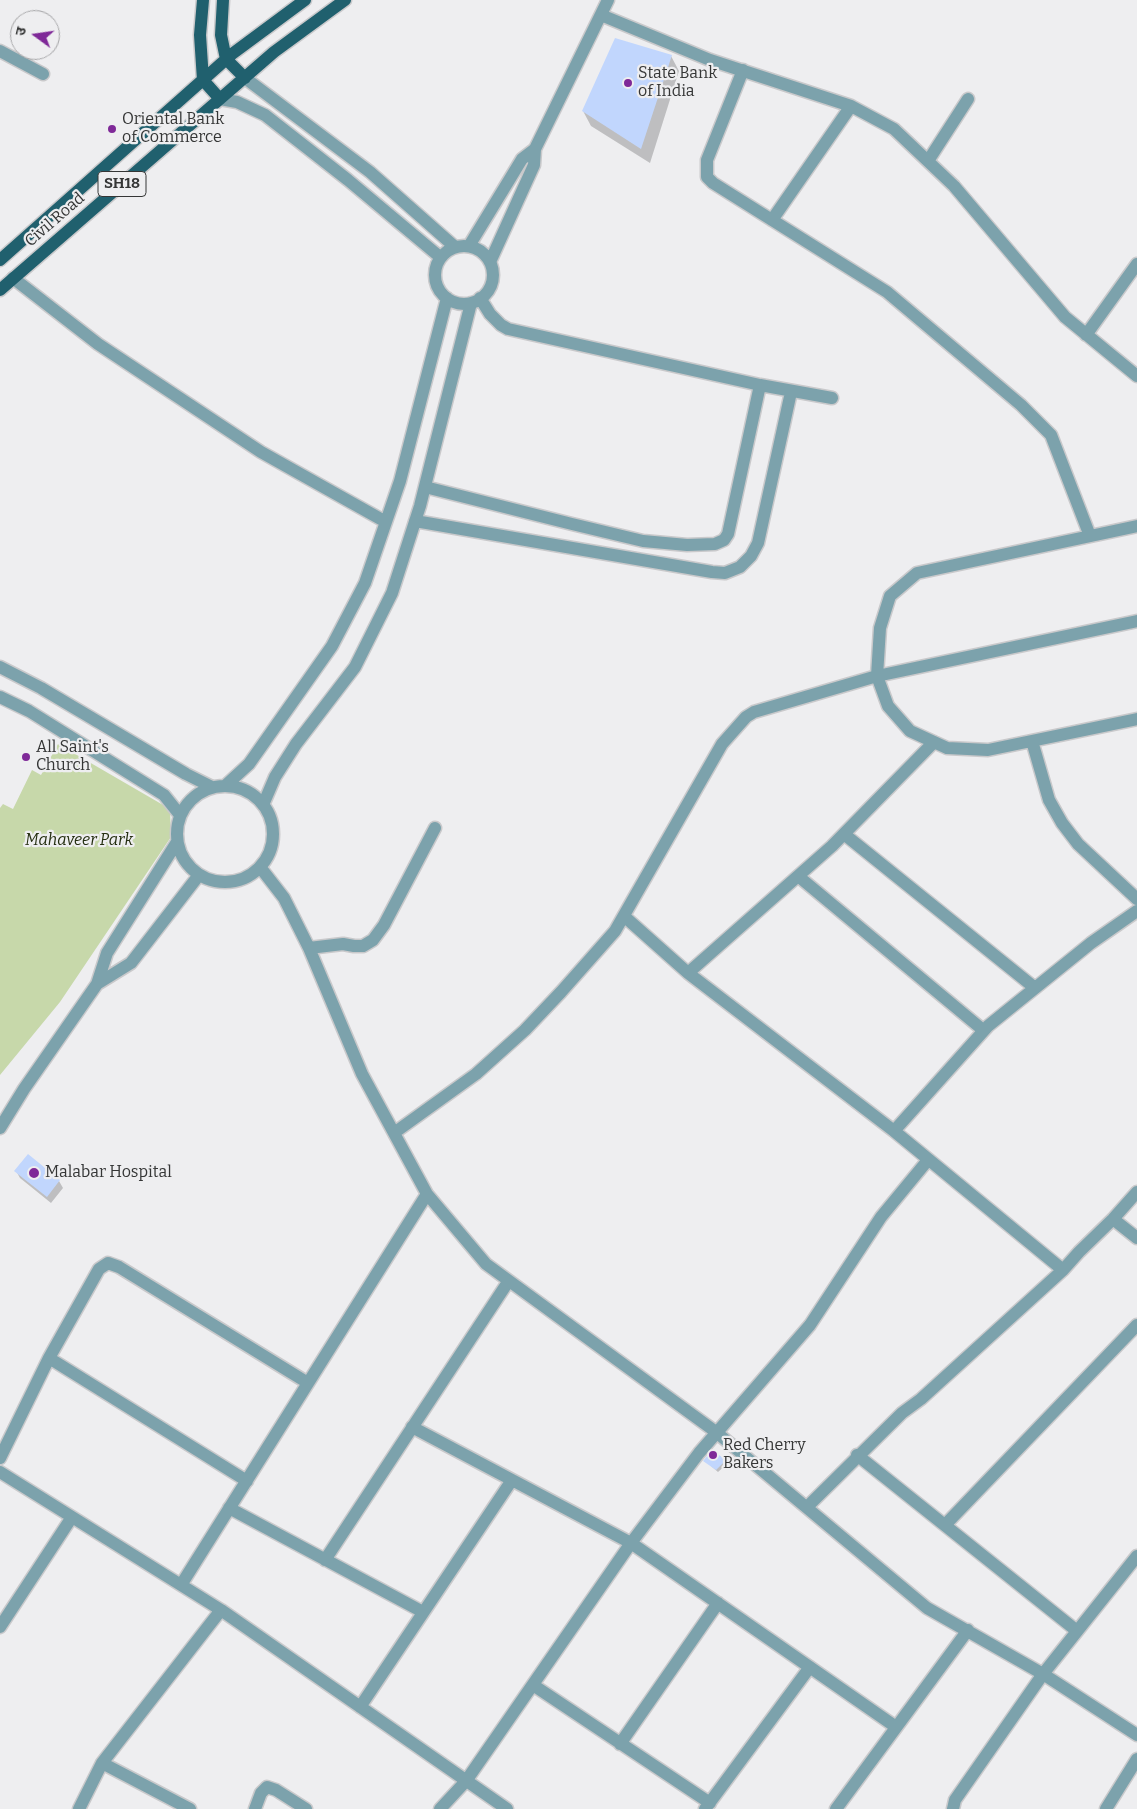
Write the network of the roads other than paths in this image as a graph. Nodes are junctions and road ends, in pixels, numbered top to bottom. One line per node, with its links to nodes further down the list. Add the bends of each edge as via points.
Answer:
1 (204, 0): 12 (main road, via 200,35)
2 (223, 0): 8 (main road, via 221,35)
3 (305, 0): 8 (main road, Civil Road)
4 (346, 0): 11 (main road, Civil Road, via 274,52)
5 (608, 0): 6 (street)
6 (601, 15): 9 (street, via 710,60); 16 (street)
7 (0, 51): 10 (street)
8 (226, 59): 11 (main road); 12 (main road, Civil Road / SH18)
9 (743, 70): 15 (street); 18 (street, via 707,160 707,177)
10 (43, 74)
11 (245, 78): 13 (main road, Civil Road / SH18); 19 (street, via 370,172)
12 (203, 80): 13 (main road); 22 (main road, Civil Road / SH18)
13 (220, 99): 21 (street, via 237,102 266,116); 25 (main road, Civil Road / SH18)
14 (968, 99): 17 (street)
15 (851, 106): 17 (street, via 894,128); 18 (street)
16 (535, 149): 20 (street, via 522,159); 23 (street, via 534,165)
17 (928, 162): 29 (street, via 954,186 1065,317)
18 (772, 220): 38 (street, via 887,292 1052,435)
19 (455, 246): 20 (street); 21 (street)
20 (469, 246): 23 (street, via 482,252)
21 (440, 258): 27 (street, via 436,283)
22 (0, 260)
23 (490, 262): 28 (street, via 493,271 491,285 484,296)
24 (1137, 264): 29 (street)
25 (12, 278): 26 (main road, Civil Road / SH18); 36 (street, via 98,344 261,452)
26 (0, 290)
27 (447, 298): 28 (street, via 455,303); 36 (street, via 400,481)
28 (475, 301): 31 (street, via 508,329); 34 (street)
29 (1086, 335): 30 (street)
30 (1136, 373)
31 (760, 385): 32 (street); 34 (street, via 728,534 715,544 687,546 643,541)
32 (791, 392): 33 (street); 35 (street, via 758,542 740,567 725,573)
33 (832, 398)
34 (425, 487): 35 (street)
35 (415, 521): 47 (street, via 392,593 355,667 296,744 275,777)
36 (386, 522): 46 (street, via 365,583 332,646 249,764)
37 (1137, 526): 38 (street)
38 (1090, 536): 41 (street, via 917,573 890,596 880,628)
39 (1137, 621): 41 (street)
40 (0, 667): 46 (street, via 177,769)
41 (877, 676): 45 (street, via 888,706 910,731); 57 (street, via 746,717 722,744)
42 (0, 696): 48 (street, via 164,795)
43 (1137, 719): 44 (street)
44 (1032, 741): 45 (street, via 988,750 947,748); 55 (street, via 1049,800 1062,823 1078,844)
45 (934, 742): 50 (street)
46 (218, 787): 47 (street, via 238,788 252,794); 48 (street, via 200,792)
47 (263, 805): 52 (street, via 272,833 271,848)
48 (180, 815): 51 (street)
49 (435, 828): 58 (street, via 373,940 363,946 343,944)
50 (844, 834): 54 (street); 61 (street)
51 (177, 842): 53 (street, via 184,861); 60 (street, via 107,953)
52 (260, 867): 53 (street, via 242,879 220,882); 58 (street, via 284,898)
53 (199, 875): 60 (street, via 131,963)
54 (798, 876): 59 (street); 62 (street)
55 (1137, 899)
56 (1137, 911): 61 (street)
57 (625, 917): 59 (street); 65 (street, via 616,931 525,1030 476,1074)
58 (309, 948): 65 (street, via 362,1074)
59 (688, 973): 64 (street)
60 (97, 984): 63 (street)
61 (1035, 988): 62 (street)
62 (983, 1030): 64 (street)
63 (0, 1128)
64 (894, 1131): 66 (street)
65 (394, 1133): 68 (street)
66 (928, 1160): 71 (street); 77 (street, via 881,1217 810,1325)
67 (1137, 1192): 69 (street)
68 (427, 1194): 72 (street, via 486,1264); 75 (street)
69 (1113, 1219): 70 (street); 71 (street)
70 (1137, 1238)
71 (1063, 1270): 78 (street)
72 (508, 1282): 76 (street); 77 (street)
73 (1137, 1325): 86 (street)
74 (49, 1358): 75 (street, via 100,1269 112,1264); 79 (street); 82 (street)
75 (308, 1383): 82 (street)
76 (412, 1427): 81 (street); 88 (street)
77 (716, 1432): 83 (street); 87 (street)
78 (858, 1455): 83 (street); 86 (street)
79 (0, 1458)
80 (0, 1472): 85 (street)
81 (512, 1480): 87 (street); 93 (street)
82 (247, 1481): 84 (street)
83 (807, 1507): 95 (street, via 927,1608)
84 (229, 1508): 88 (street); 90 (street)
85 (72, 1517): 90 (street); 94 (street)
86 (945, 1525): 96 (street)
87 (632, 1543): 91 (street); 99 (street)
88 (326, 1560): 93 (street)
89 (1136, 1560): 96 (street)
90 (181, 1585): 92 (street)
91 (718, 1603): 97 (street); 103 (street)
92 (221, 1610): 100 (street); 105 (street)
93 (423, 1612): 100 (street)
94 (0, 1627)
95 (968, 1630): 98 (street); 101 (street)
96 (1077, 1631): 98 (street)
97 (810, 1667): 101 (street); 107 (street)
98 (1043, 1674): 102 (street); 115 (street, via 955,1800)
99 (533, 1685): 103 (street); 106 (street)
100 (360, 1707): 106 (street)
101 (896, 1727): 114 (street)
102 (1137, 1735)
103 (620, 1744): 107 (street)
104 (1137, 1759): 116 (street)
105 (102, 1763): 108 (street); 109 (street)
106 (466, 1781): 112 (street); 113 (street)
107 (708, 1806)
108 (79, 1809)
109 (190, 1809)
110 (255, 1809): 111 (street, via 267,1787)
111 (306, 1809)
112 (440, 1809)
113 (507, 1809)
114 (836, 1809)
115 (953, 1809)
116 (1106, 1809)

